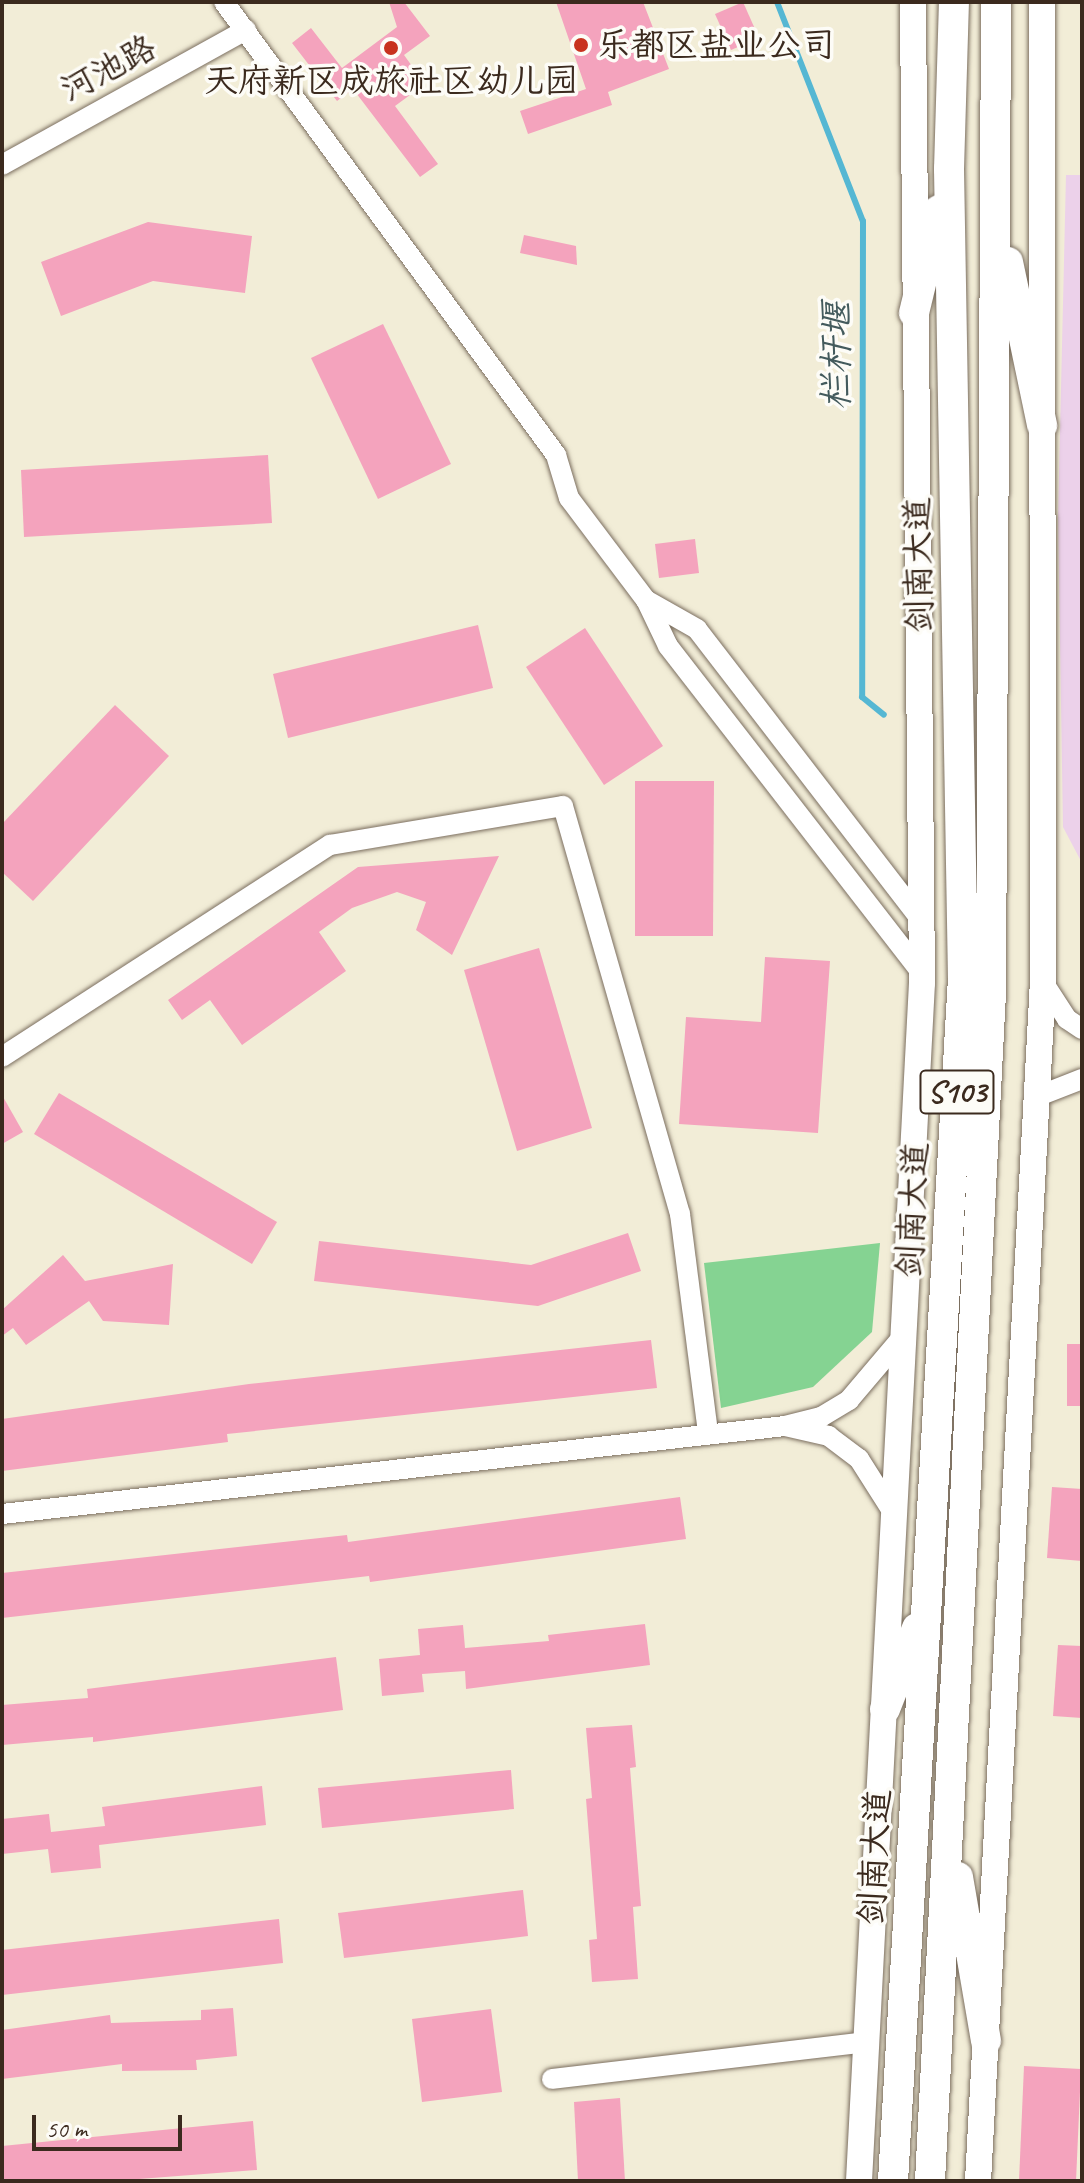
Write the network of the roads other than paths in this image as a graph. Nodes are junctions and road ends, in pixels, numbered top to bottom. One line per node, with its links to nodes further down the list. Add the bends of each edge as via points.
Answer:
1 (224, 2): 6 (street)
2 (913, 2): 10 (main road)
3 (954, 2): 8 (highway, 剑南大道 / S103)
4 (996, 2): 9 (highway, 剑南大道 / S103)
5 (1042, 2): 11 (main road)
6 (246, 30): 7 (street, 河池路); 12 (street, via 556,455 569,498)
7 (2, 165)
8 (949, 169): 10 (highway); 25 (highway, 剑南大道 / S103, via 963,979)
9 (996, 204): 11 (highway); 27 (highway, 剑南大道 / S103, via 991,994)
10 (914, 313): 13 (main road)
11 (1042, 425): 15 (main road)
12 (646, 600): 13 (street, via 697,629); 14 (street, via 668,646)
13 (921, 920): 14 (main road)
14 (922, 973): 20 (main road)
15 (1043, 982): 16 (street, via 1067,1019); 19 (main road)
16 (1082, 1029)
17 (2, 1057): 22 (street, via 330,845 563,806 680,1214)
18 (1082, 1079): 19 (street)
19 (1036, 1097): 28 (main road)
20 (899, 1341): 21 (street, via 849,1400 821,1417); 23 (main road)
21 (785, 1426): 22 (street); 23 (street, via 829,1436 859,1459)
22 (708, 1433): 24 (street)
23 (892, 1511): 26 (main road)
24 (2, 1514)
25 (928, 1600): 26 (highway); 32 (highway, 剑南大道 / S103)
26 (885, 1709): 29 (main road)
27 (949, 1826): 28 (highway); 33 (highway, 剑南大道 / S103)
28 (986, 2041): 34 (main road)
29 (868, 2042): 30 (street); 31 (main road)
30 (552, 2079)
31 (859, 2181)
32 (893, 2181)
33 (930, 2181)
34 (978, 2181)

